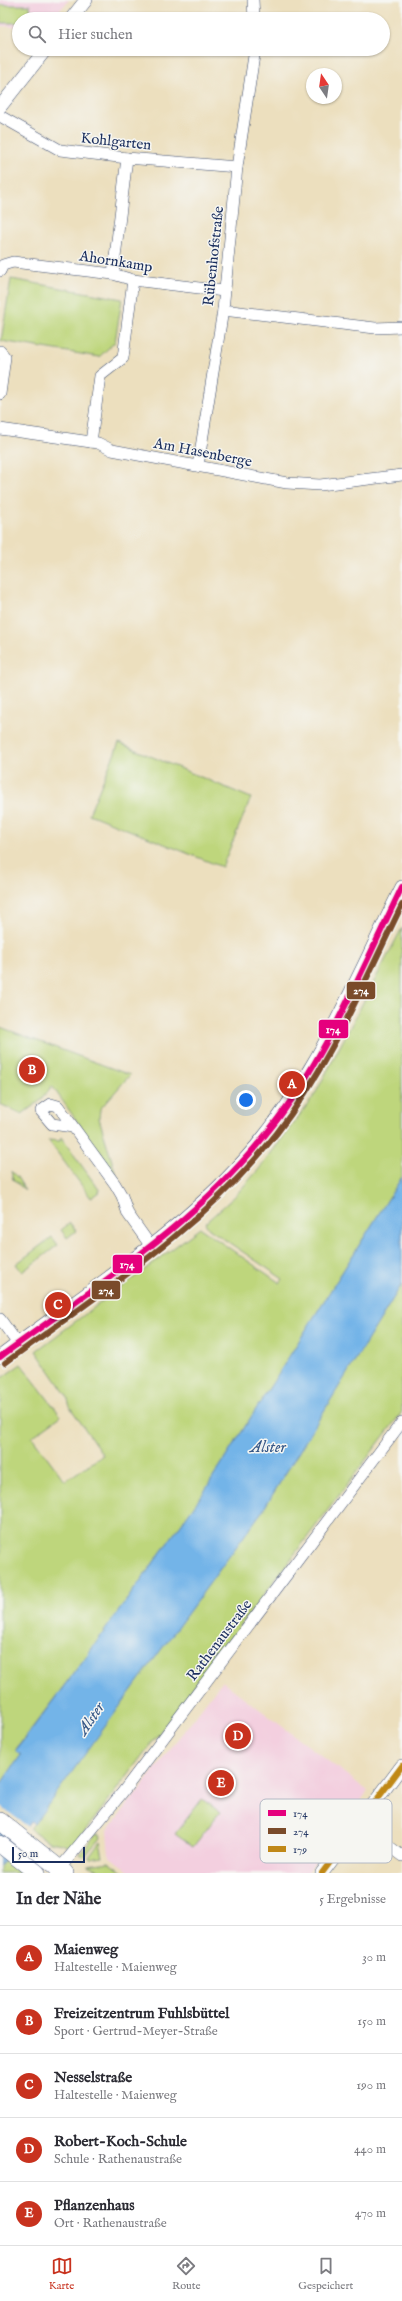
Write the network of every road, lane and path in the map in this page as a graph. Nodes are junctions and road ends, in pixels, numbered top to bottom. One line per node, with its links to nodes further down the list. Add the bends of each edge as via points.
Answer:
1 (86, 0): 3 (street)
2 (253, 0): 4 (street)
3 (77, 12)
4 (254, 12)
5 (40, 56): 7 (street)
6 (254, 56): 10 (street, Rübenhofstraße)
7 (0, 107)
8 (0, 116): 9 (street, Kohlgarten, via 60,150)
9 (127, 158): 10 (street, Kohlgarten); 12 (street)
10 (238, 167): 14 (street, Rübenhofstraße)
11 (2, 268): 12 (street, Ahornkamp, via 13,262)
12 (113, 274): 13 (street, Ahornkamp)
13 (133, 280): 14 (street, Ahornkamp); 20 (street, via 123,358 100,376)
14 (224, 291): 15 (street, Rübenhofstraße)
15 (223, 310): 16 (street, via 375,328); 21 (street, Rübenhofstraße)
16 (402, 327)
17 (0, 351): 18 (street, via 5,357)
18 (0, 394)
19 (0, 429): 20 (street, Am Hasenberge)
20 (91, 442): 21 (street, Am Hasenberge, via 112,450)
21 (198, 466): 22 (street, Am Hasenberge, via 287,483 312,484)
22 (402, 475)
23 (402, 887): 25 (street, via 329,1034 298,1088 277,1118 246,1158 216,1190)
24 (72, 1127): 25 (street, via 115,1184 128,1214)
25 (150, 1245): 27 (street)
26 (0, 1319): 27 (street)
27 (18, 1344): 28 (street)
28 (0, 1357)
29 (402, 1422): 37 (street, Rathenaustraße)
30 (402, 1766): 31 (street)
31 (377, 1799)
32 (0, 1821): 37 (main road)
33 (0, 1844): 38 (main road)
34 (392, 1849): 35 (street)
35 (402, 1856)
36 (329, 1863): 39 (street)
37 (60, 1871)
38 (37, 1873)
39 (322, 1873)

